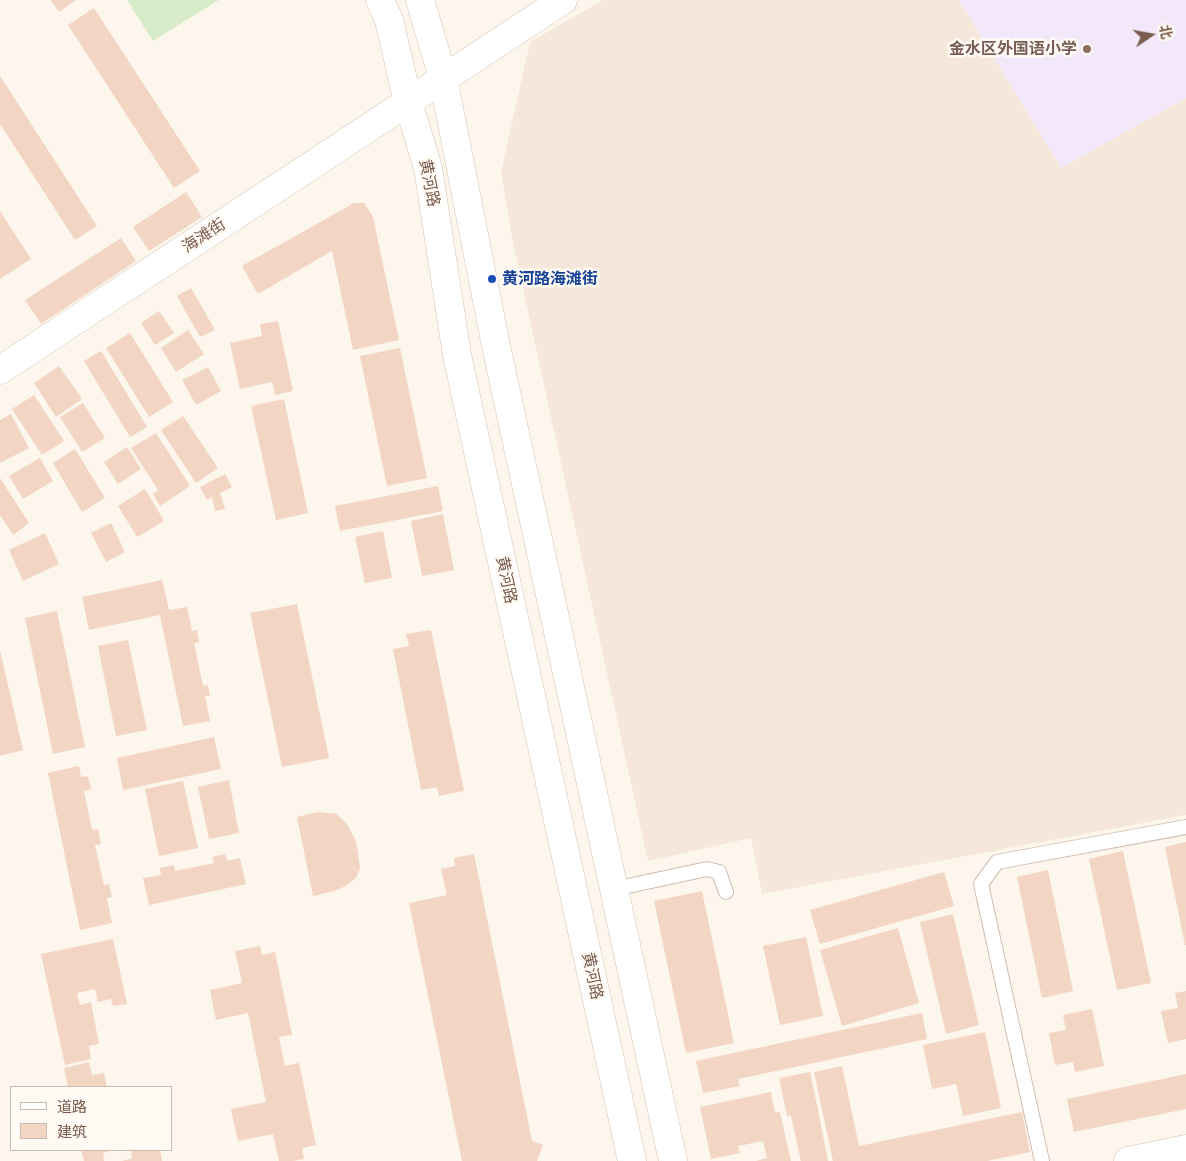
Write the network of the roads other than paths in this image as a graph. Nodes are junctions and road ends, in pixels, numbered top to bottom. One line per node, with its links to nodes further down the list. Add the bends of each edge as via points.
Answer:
1 (380, 0): 5 (main road, 黄河路, via 389,20)
2 (420, 0): 4 (main road)
3 (563, 0): 4 (main road, 海滩街)
4 (443, 78): 5 (main road, 海滩街); 8 (main road, via 496,346)
5 (408, 102): 6 (main road, 海滩街); 11 (main road, 黄河路, via 428,168 457,355)
6 (0, 370)
7 (1186, 827): 13 (lane, via 996,862 981,884)
8 (614, 889): 9 (lane, via 707,869 719,872); 12 (main road)
9 (726, 892)
10 (1186, 1149): 14 (main road)
11 (632, 1161)
12 (673, 1161)
13 (1042, 1161)
14 (1128, 1161)

